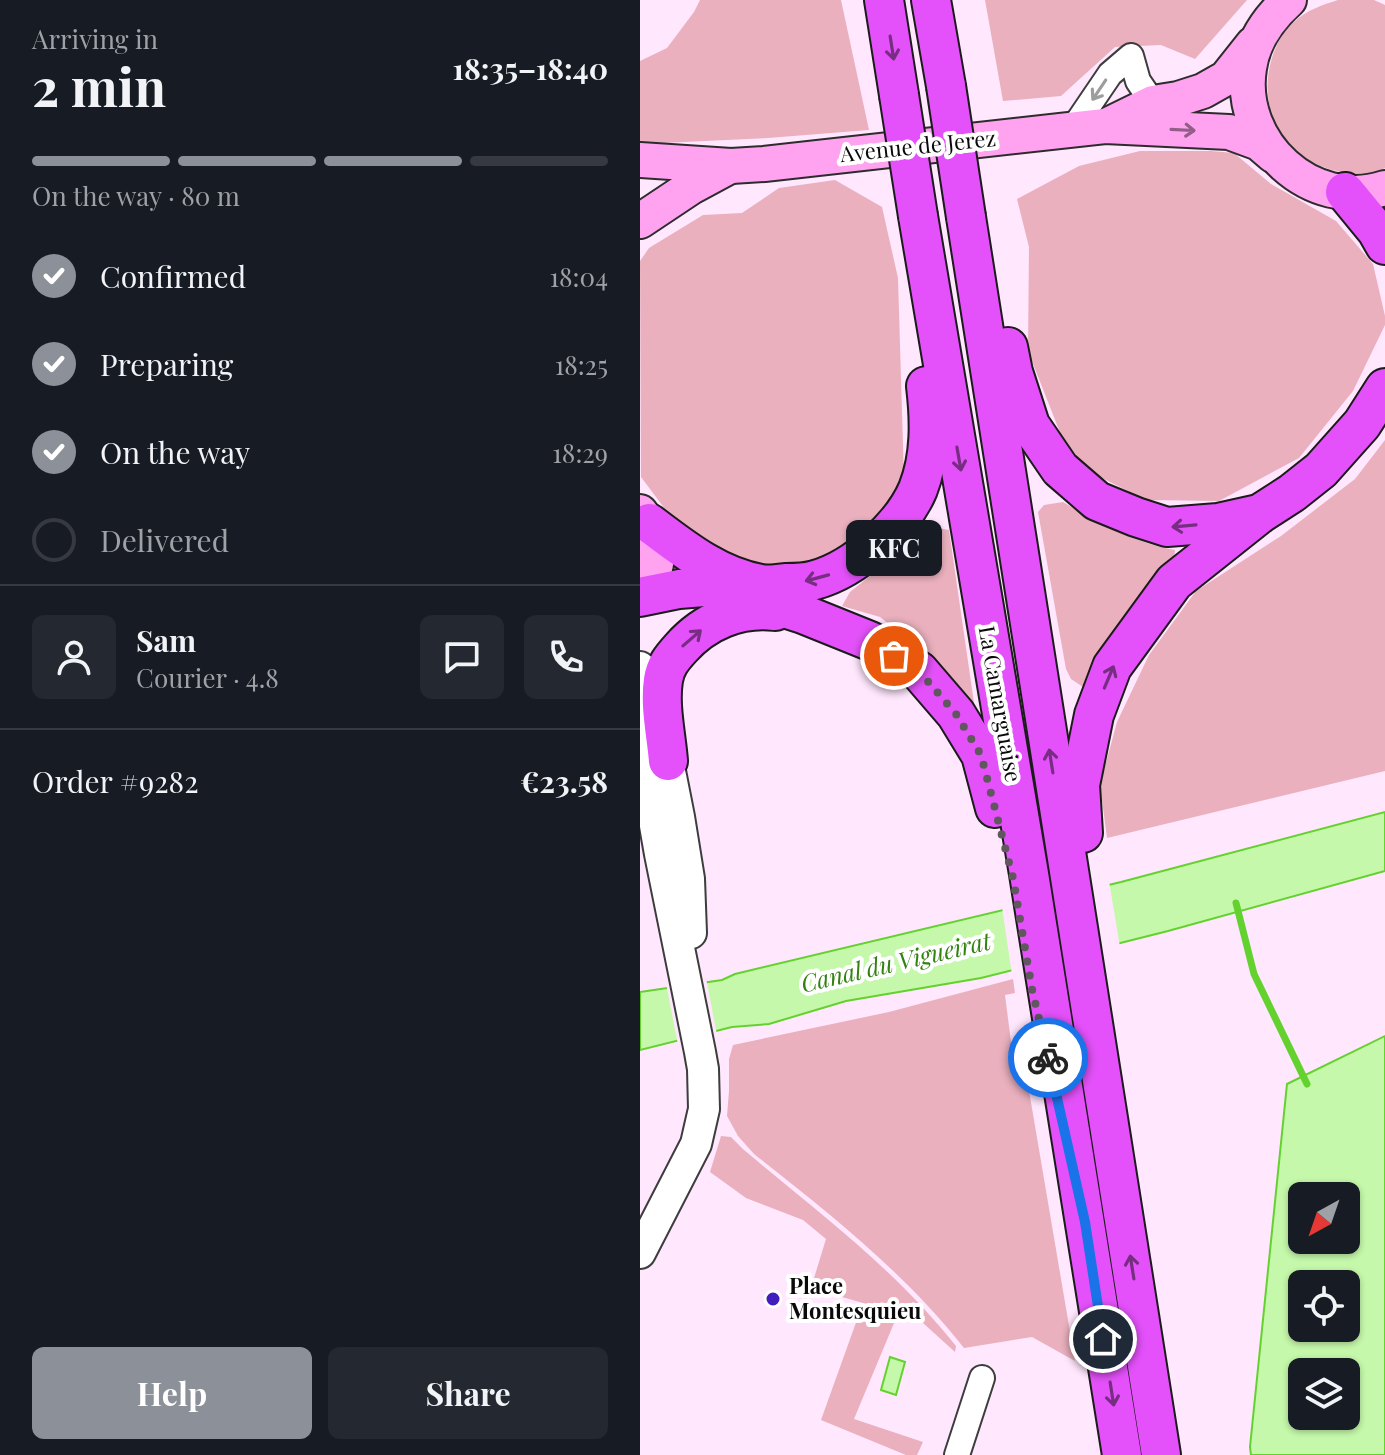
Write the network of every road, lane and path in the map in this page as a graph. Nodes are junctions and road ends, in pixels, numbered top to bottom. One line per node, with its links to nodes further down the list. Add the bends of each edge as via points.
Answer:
1 (884, 0): 12 (highway, La Camarguaise, one-way to 12, bridge)
2 (931, 0): 13 (highway, La Camarguaise, bridge)
3 (1289, 0): 4 (main road, Avenue de Jerez)
4 (1258, 38): 5 (main road, Avenue de Jerez, via 1226,78 1203,91); 7 (main road, via 1249,68 1248,99 1257,129)
5 (1153, 103): 6 (main road, Avenue de Jerez); 6 (street, one-way to 6, via 1138,81 1131,56 1110,74)
6 (1089, 128): 7 (main road, Avenue de Jerez, one-way to 7, via 1229,132 1259,143); 9 (main road, Avenue de Jerez)
7 (1273, 155): 11 (main road, Avenue de Jerez, via 1318,186)
8 (640, 160): 9 (main road, Avenue de Jerez)
9 (731, 166): 14 (main road)
10 (1385, 188): 11 (main road)
11 (1345, 192): 15 (highway)
12 (918, 216): 18 (highway, one-way to 18, via 912,281 929,413 927,453 918,489 890,530 837,572 813,581 762,585 720,572); 26 (highway, La Camarguaise, one-way to 26)
13 (966, 217): 17 (highway, one-way to 13, via 1167,527 1097,501 1060,469 1030,425 999,308); 25 (highway, La Camarguaise, one-way to 13)
14 (640, 221)
15 (1385, 245)
16 (1385, 388): 17 (highway, via 1362,424 1321,470)
17 (1261, 513): 25 (highway, one-way to 17, via 1080,785 1094,715 1112,667 1174,582)
18 (644, 517): 19 (main road, via 657,541 657,561)
19 (640, 595): 20 (highway, via 716,586)
20 (803, 614): 22 (highway, one-way to 20, via 667,664 692,636 741,611); 26 (highway, via 870,641 919,671 956,714 981,755)
21 (640, 667): 22 (street, via 654,724)
22 (654, 751): 23 (street); 27 (street, via 689,879 691,933)
23 (647, 826): 24 (street)
24 (650, 855): 27 (street)
25 (1077, 864): 32 (highway, one-way to 25, via 1121,1202)
26 (1021, 876): 31 (highway, La Camarguaise, one-way to 31)
27 (683, 966): 28 (street, via 703,1069 704,1109 696,1144)
28 (640, 1253)
29 (982, 1378): 30 (street)
30 (957, 1455)
31 (1122, 1455)
32 (1161, 1455)

